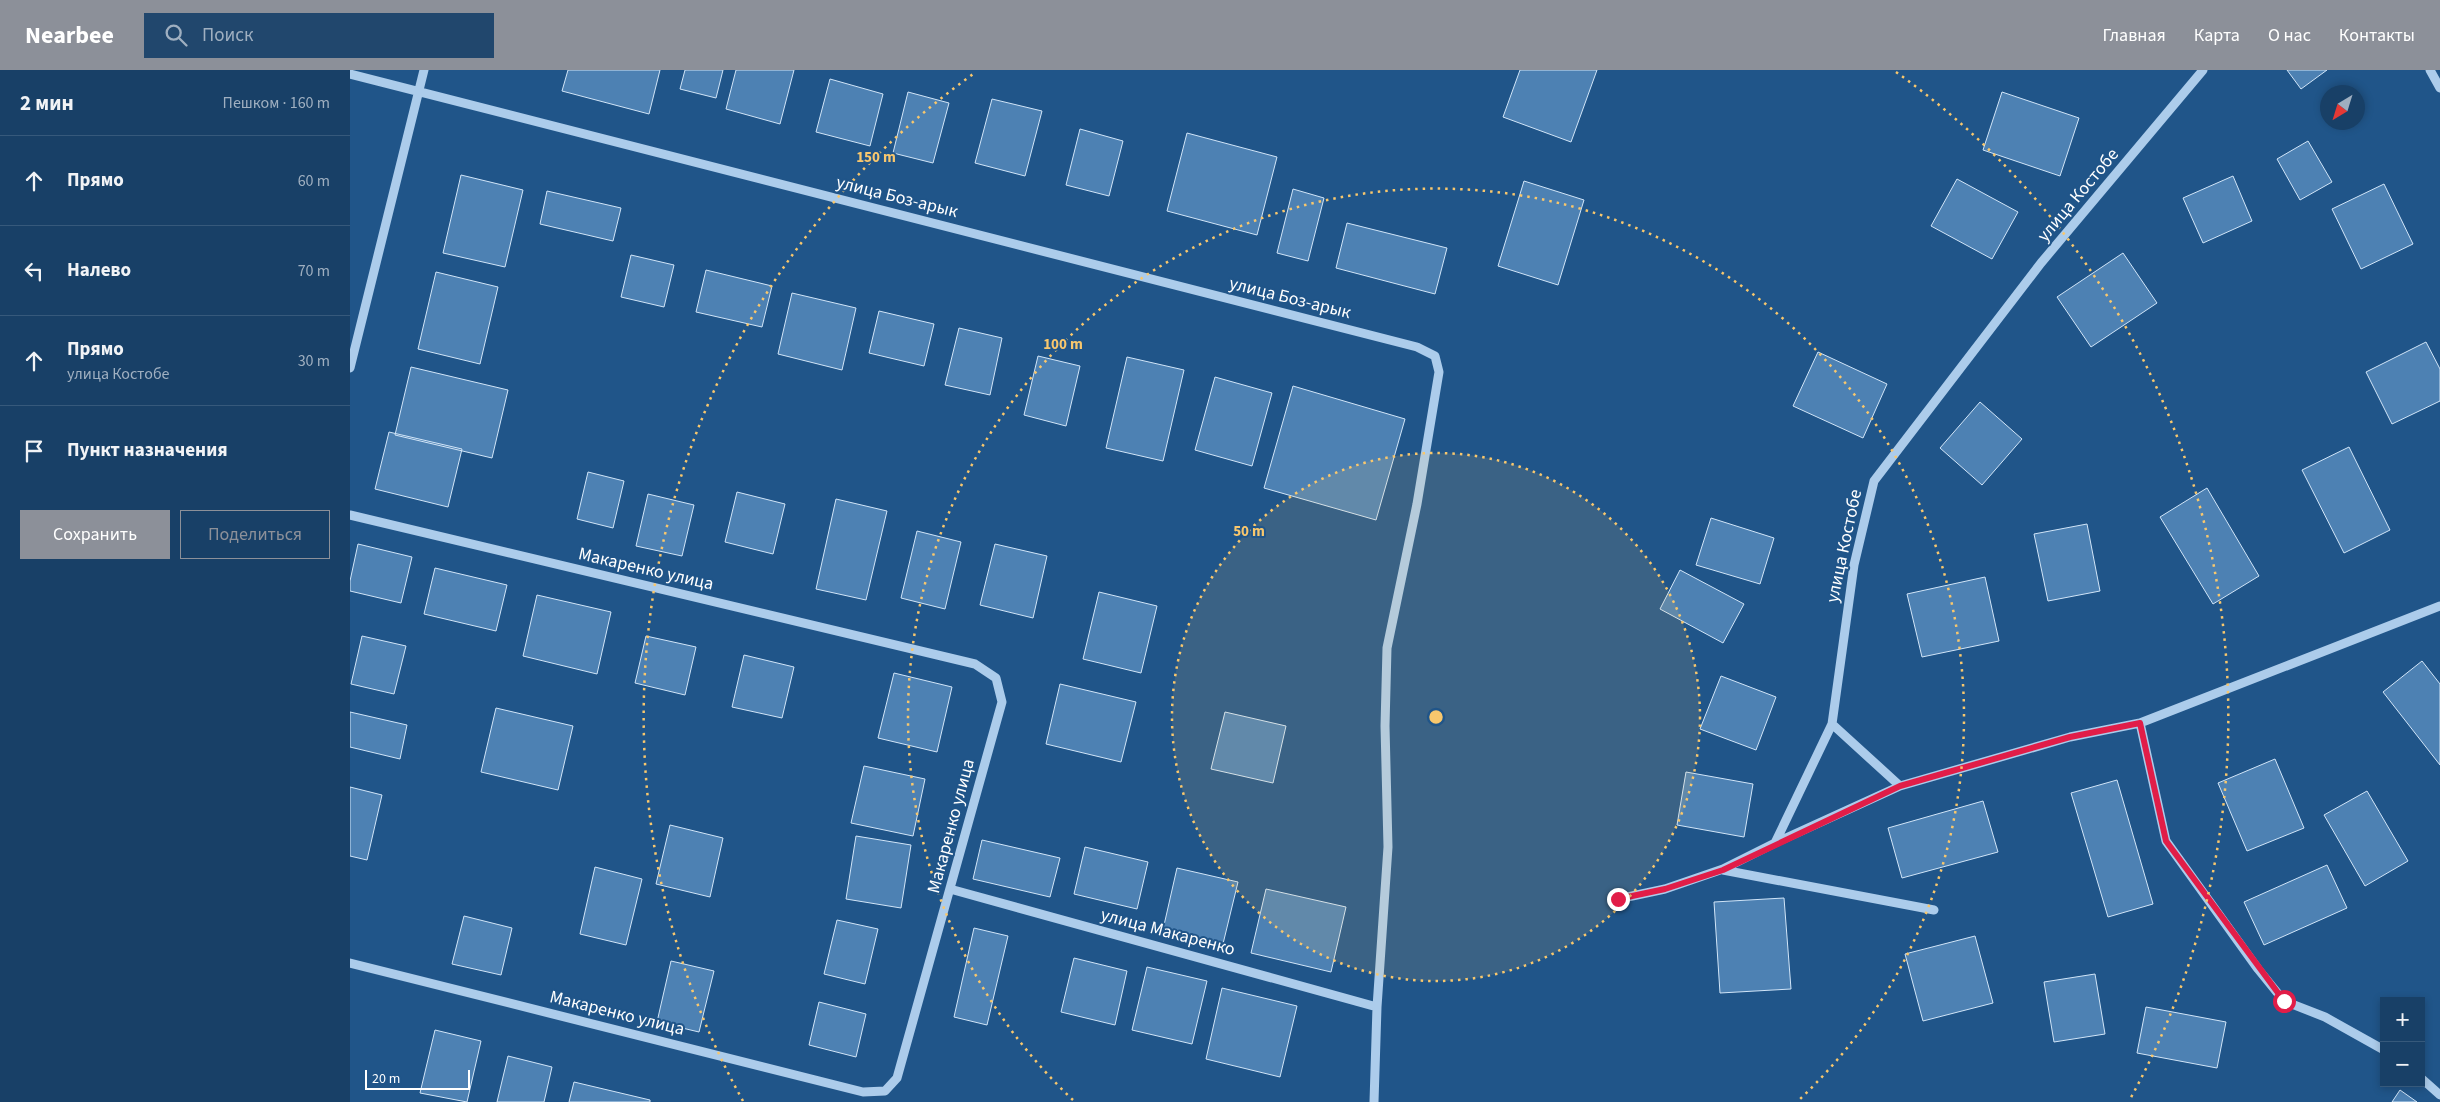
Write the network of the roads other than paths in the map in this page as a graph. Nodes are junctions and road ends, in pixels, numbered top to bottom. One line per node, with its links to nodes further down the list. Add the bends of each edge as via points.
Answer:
1 (424, 70): 6 (street)
2 (2203, 70): 11 (street, улица Костобе, via 2042,263 1874,481 1854,565)
3 (2430, 70): 5 (street)
4 (350, 74): 6 (street, улица Боз-арык)
5 (2440, 88)
6 (418, 91): 7 (street); 19 (street, улица Боз-арык, via 1417,347 1435,356 1438,381 1387,648 1388,847)
7 (350, 368)
8 (350, 515): 15 (street, Макаренко улица, via 975,664 996,678 1002,702)
9 (2440, 606): 10 (street)
10 (2140, 723): 12 (street, via 2070,737); 20 (street, via 2166,841 2258,969 2284,1001 2325,1017)
11 (1832, 724): 12 (street); 13 (street, улица Костобе)
12 (1900, 786): 13 (street)
13 (1775, 843): 14 (street)
14 (1723, 870): 16 (street, via 1665,889); 17 (street)
15 (950, 889): 18 (street, Макаренко улица, via 896,1078 885,1092 863,1092); 19 (street, улица Макаренко)
16 (1618, 899)
17 (1934, 910)
18 (350, 963)
19 (1377, 1007): 23 (street)
20 (2380, 1048)
21 (2425, 1082): 22 (street)
22 (2440, 1095)
23 (1374, 1102)

